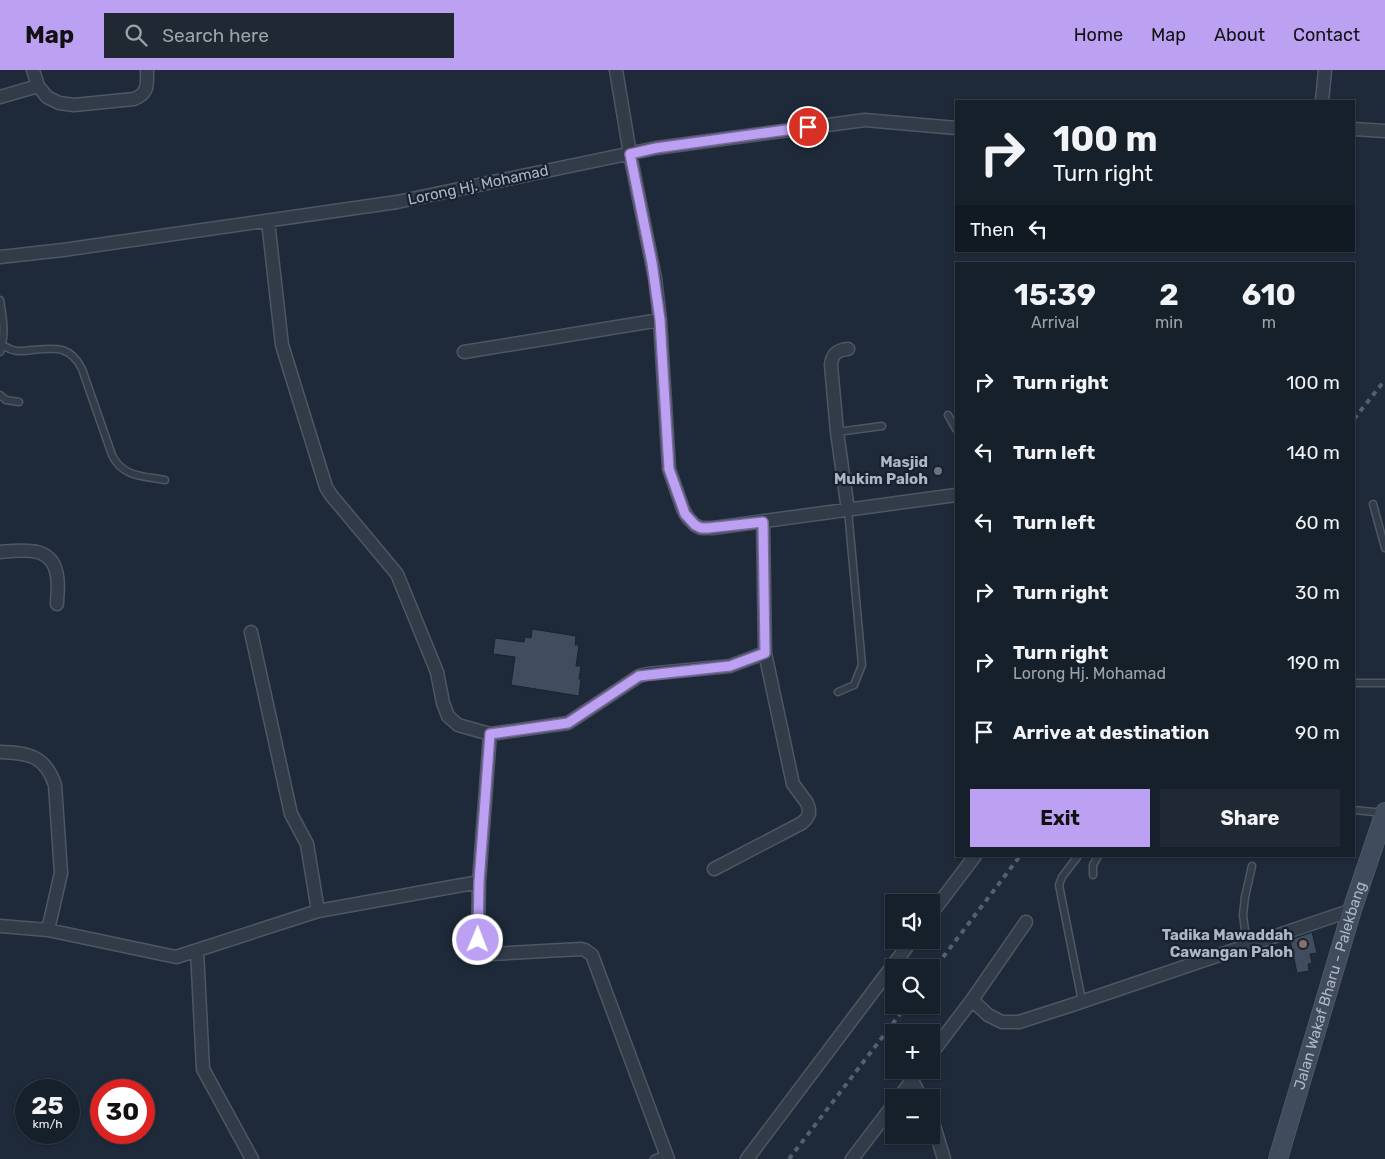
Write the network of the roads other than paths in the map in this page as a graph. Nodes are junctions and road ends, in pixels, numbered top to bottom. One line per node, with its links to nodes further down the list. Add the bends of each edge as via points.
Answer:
1 (33, 70): 5 (street)
2 (147, 70): 5 (street, via 145,91 134,99 74,105 59,103 47,97)
3 (616, 70): 11 (street)
4 (1325, 70): 7 (street)
5 (38, 86): 6 (street)
6 (0, 97)
7 (1322, 100)
8 (955, 128): 11 (street, Lorong Hj. Mohamad, via 865,120)
9 (1355, 129): 10 (street)
10 (1385, 131)
11 (630, 154): 12 (street, Lorong Hj. Mohamad, via 397,202); 15 (street)
12 (268, 221): 13 (street, Lorong Hj. Mohamad); 38 (street, via 282,346 326,487 397,574 437,672 448,716 464,727)
13 (0, 257)
14 (0, 300): 16 (lane, via 4,327)
15 (660, 320): 18 (street); 29 (street, via 669,469 685,514 695,525 704,528)
16 (1, 348): 25 (lane, via 17,351 58,348 72,355 82,368 118,466 129,473)
17 (848, 349): 24 (street, via 838,351 831,359)
18 (464, 352)
19 (0, 395): 20 (lane, via 6,400)
20 (19, 402)
21 (948, 415): 23 (lane)
22 (882, 426): 24 (lane)
23 (955, 427)
24 (837, 432): 28 (street)
25 (164, 480)
26 (955, 495): 28 (street)
27 (1373, 504): 30 (lane)
28 (848, 510): 29 (street); 37 (lane, via 862,665 854,684)
29 (763, 522): 34 (street)
30 (1385, 548)
31 (0, 552): 32 (street, via 36,551 51,561 58,578)
32 (57, 604)
33 (251, 632): 51 (street, via 291,814 307,844)
34 (765, 653): 38 (street, via 730,666 639,676 568,723); 46 (street, via 793,784 808,803 809,814 802,823)
35 (1385, 683): 36 (lane)
36 (1355, 684)
37 (838, 692)
38 (490, 734): 48 (street)
39 (0, 752): 54 (street, via 36,758 55,785 61,873)
40 (1355, 810): 41 (lane)
41 (1385, 813): 50 (main road, Jalan Wakaf Bharu - Palekbang)
42 (974, 857): 49 (street)
43 (1077, 857): 59 (lane, via 1059,885)
44 (1097, 857): 47 (lane, via 1093,865)
45 (1252, 866): 55 (lane, via 1244,897)
46 (714, 869)
47 (1093, 876)
48 (479, 882): 51 (street); 63 (street, via 478,940 486,952 581,949 592,955)
49 (940, 902)
50 (1352, 910): 55 (street); 69 (main road, Jalan Wakaf Bharu - Palekbang)
51 (318, 911): 57 (street)
52 (1026, 922): 58 (street)
53 (0, 926): 54 (street)
54 (48, 930): 57 (street, via 174,957)
55 (1247, 945): 59 (street)
56 (905, 949): 66 (street)
57 (197, 950): 64 (street, via 203,1069)
58 (972, 1000): 59 (street, via 988,1015 1002,1022 1019,1022); 60 (street)
59 (1082, 1002)
60 (940, 1042)
61 (885, 1116): 67 (street)
62 (939, 1144): 68 (street)
63 (667, 1157): 65 (lane)
64 (252, 1159)
65 (654, 1159)
66 (747, 1159)
67 (852, 1159)
68 (944, 1159)
69 (1278, 1159)

